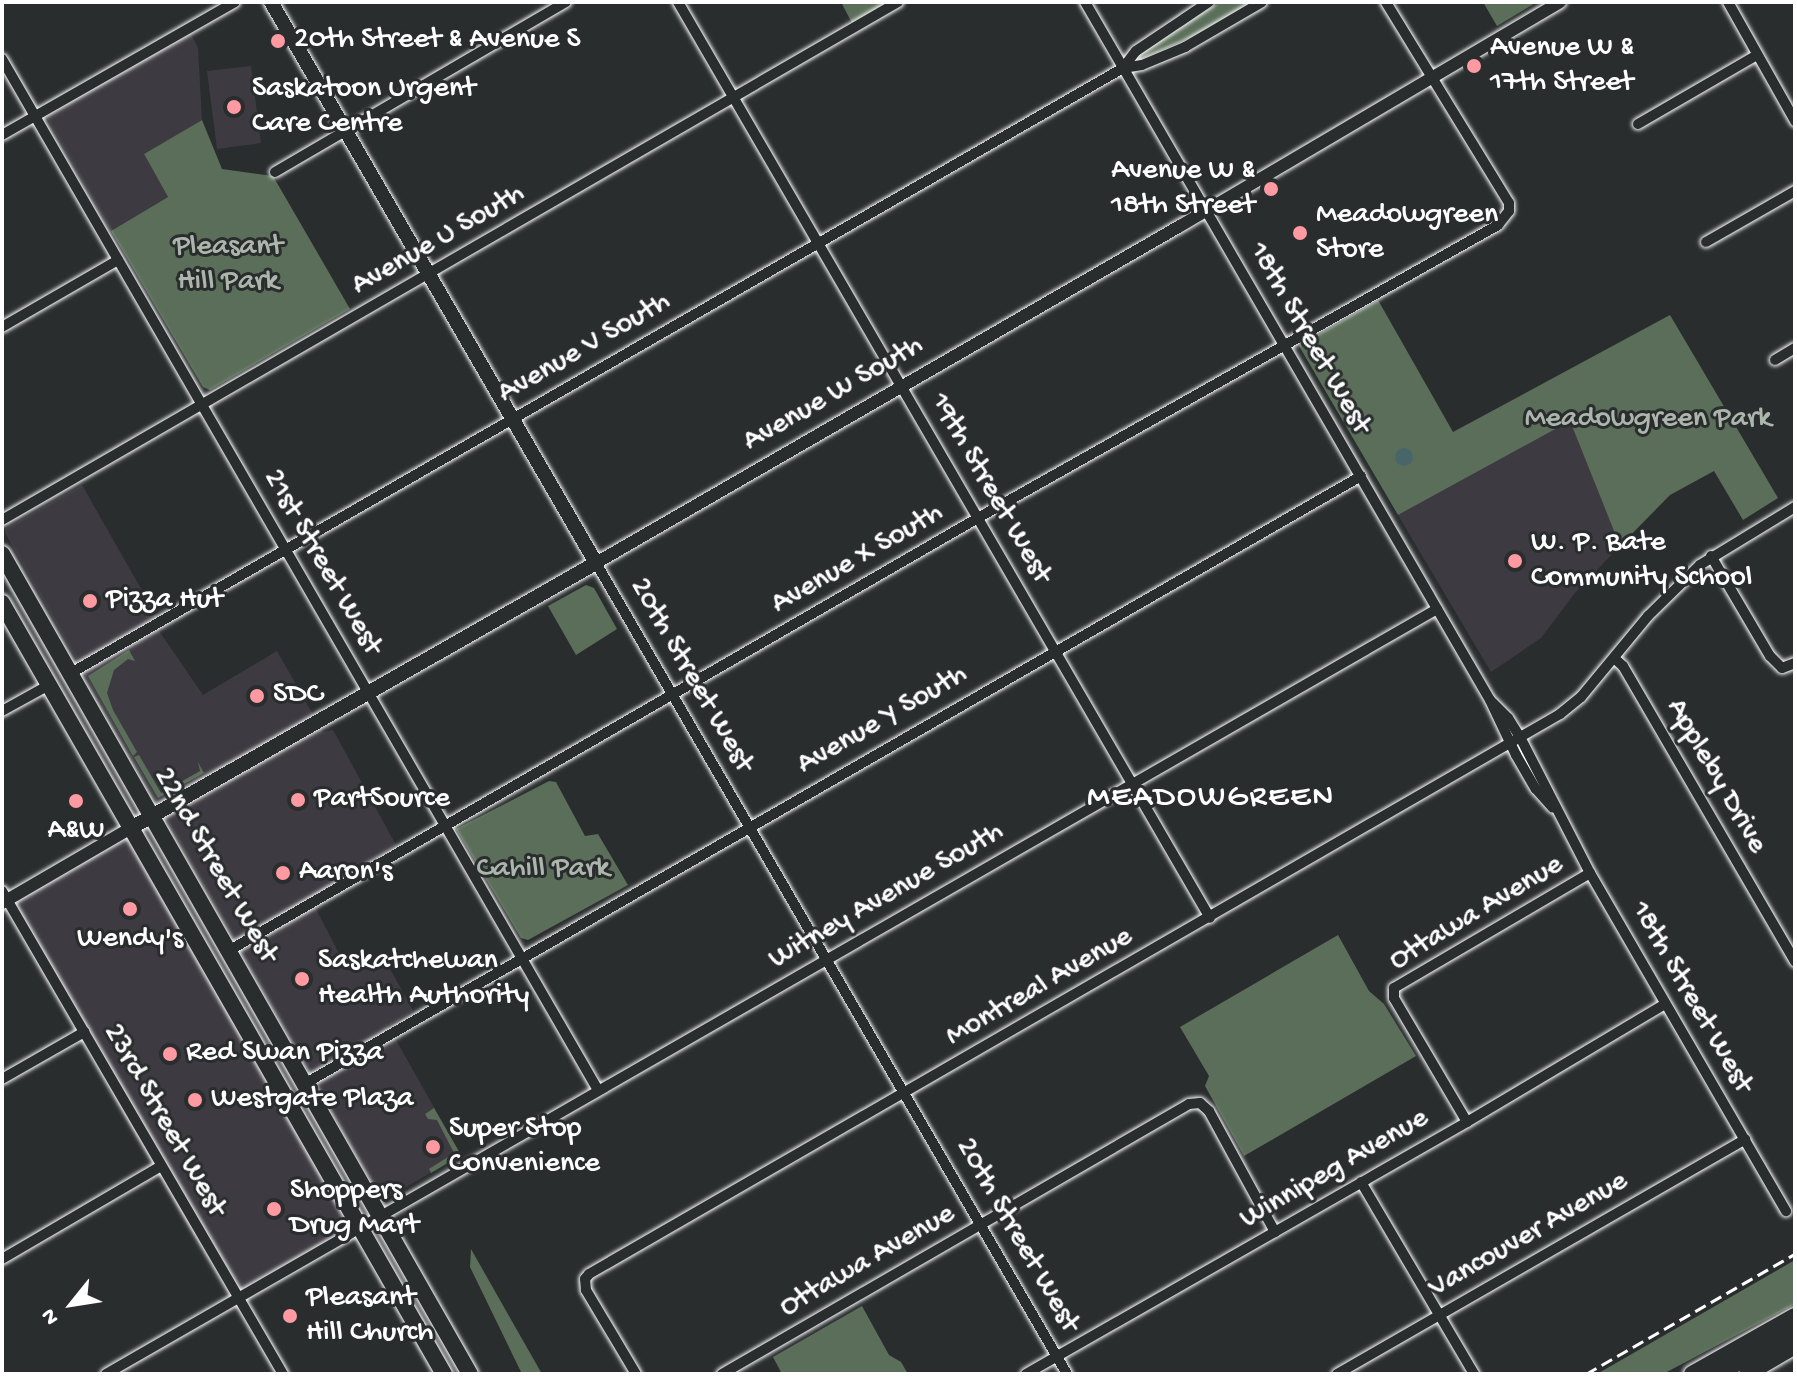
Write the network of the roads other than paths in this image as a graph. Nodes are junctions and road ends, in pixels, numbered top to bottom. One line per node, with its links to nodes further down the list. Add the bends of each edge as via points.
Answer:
1 (235, 2): 17 (street)
2 (271, 2): 20 (main road, 20th Street West)
3 (566, 2): 20 (street)
4 (678, 2): 16 (street, 19th Street West)
5 (898, 2): 16 (street, Avenue U South)
6 (1085, 2): 14 (street, 18th Street West)
7 (1209, 2): 14 (street, Avenue V South, via 1148,41)
8 (1262, 2): 14 (street, Avenue V South, via 1185,47)
9 (1386, 2): 15 (street)
10 (1560, 2): 15 (street, Avenue W South)
11 (1728, 2): 12 (street)
12 (1757, 55): 18 (street); 19 (street)
13 (2, 59): 17 (street, 21st Street West)
14 (1123, 68): 24 (street, 18th Street West); 26 (street, Avenue V South)
15 (1431, 76): 24 (street, Avenue W South); 30 (street, Avenue X South, via 1509,203 1509,211 1498,225)
16 (733, 98): 26 (street, 19th Street West); 28 (street, Avenue U South)
17 (35, 116): 21 (street); 27 (street, 21st Street West)
18 (1795, 121)
19 (1638, 124)
20 (345, 131): 22 (street); 28 (main road, 20th Street West)
21 (2, 135)
22 (275, 172)
23 (1795, 191): 25 (street)
24 (1206, 210): 30 (street, 18th Street West); 33 (street, Avenue W South)
25 (1706, 242)
26 (818, 244): 33 (street, 19th Street West); 35 (street, Avenue V South)
27 (118, 260): 29 (street); 34 (street, 21st Street West)
28 (428, 275): 34 (street, Avenue U South); 35 (main road, 20th Street West)
29 (2, 327)
30 (1284, 344): 36 (street, 18th Street West); 38 (street, Avenue X South)
31 (1795, 348): 32 (street)
32 (1775, 360)
33 (901, 386): 38 (street, 19th Street West); 43 (street, Avenue W South)
34 (201, 403): 39 (street, Avenue U South); 40 (street, 21st Street West)
35 (512, 418): 40 (street, Avenue V South); 43 (main road, 20th Street West)
36 (1361, 476): 45 (street, 18th Street West); 46 (street, Avenue Y South)
37 (1795, 507): 42 (street, Montreal Avenue)
38 (977, 518): 46 (street, 19th Street West); 52 (street, Avenue X South)
39 (2, 520)
40 (285, 548): 49 (street, Avenue V South); 51 (street, 21st Street West)
41 (2, 554): 49 (main road, 22nd Street West)
42 (1711, 556): 47 (street, Montreal Avenue, via 1648,616); 48 (street, via 1770,656 1782,668)
43 (596, 563): 51 (main road, Avenue W South); 52 (street, 20th Street West)
44 (2, 603): 50 (main road, 22nd Street West)
45 (1437, 609): 53 (street, 18th Street West); 57 (street, Witney Avenue South)
46 (1055, 651): 57 (street, 19th Street West); 61 (street, Avenue Y South)
47 (1614, 658): 55 (street, Montreal Avenue, via 1570,708); 69 (street, Appleby Drive)
48 (1795, 663)
49 (71, 673): 59 (main road, 22nd Street West)
50 (49, 685): 54 (street); 62 (main road, 22nd Street West)
51 (368, 692): 59 (main road, Avenue W South); 60 (street, 21st Street West)
52 (671, 694): 60 (street, Avenue X South); 61 (street, 20th Street West)
53 (1490, 700): 55 (street); 56 (street)
54 (2, 711)
55 (1520, 737): 56 (street, Montreal Avenue); 58 (street, via 1546,783)
56 (1509, 743): 58 (street); 65 (street, Montreal Avenue)
57 (1132, 784): 65 (street, 19th Street West); 68 (street, Witney Avenue South)
58 (1553, 808): 63 (street, 18th Street West)
59 (153, 815): 62 (main road, Avenue W South); 66 (main road, 22nd Street West)
60 (445, 826): 66 (street, Avenue X South); 67 (street, 21st Street West)
61 (748, 827): 67 (street, Avenue Y South); 68 (street, 20th Street West)
62 (131, 828): 64 (street); 83 (main road, 22nd Street West)
63 (1590, 873): 70 (street, 18th Street West); 76 (street, Ottawa Avenue, via 1394,988 1394,998)
64 (4, 898): 71 (street, 23rd Street West)
65 (1210, 918): 75 (street, Montreal Avenue)
66 (230, 950): 73 (main road, 22nd Street West)
67 (521, 959): 73 (street, Avenue Y South); 74 (street, 21st Street West)
68 (825, 960): 74 (street, Witney Avenue South); 75 (street, 20th Street West)
69 (1795, 963)
70 (1665, 1004): 76 (street, Winnipeg Avenue); 77 (street, 18th Street West)
71 (84, 1032): 72 (street); 78 (street, 23rd Street West)
72 (2, 1079)
73 (306, 1083): 81 (main road, 22nd Street West)
74 (598, 1090): 81 (street, Witney Avenue South)
75 (903, 1094): 82 (street, 20th Street West); 97 (street, Montreal Avenue, via 585,1279 586,1290)
76 (1467, 1122): 79 (street, Winnipeg Avenue)
77 (1745, 1139): 80 (street, 18th Street West); 87 (street, Vancouver Avenue)
78 (161, 1166): 85 (street); 86 (street, 23rd Street West)
79 (1361, 1182): 84 (street, Winnipeg Avenue); 87 (street)
80 (1786, 1211)
81 (381, 1214): 83 (street, Witney Avenue South); 96 (main road, 22nd Street West)
82 (980, 1226): 84 (street, Ottawa Avenue, via 1189,1104 1200,1103); 92 (street, 20th Street West); 98 (street, Ottawa Avenue)
83 (360, 1227): 86 (street, Witney Avenue South); 95 (main road, 22nd Street West)
84 (1275, 1232): 92 (street, Winnipeg Avenue)
85 (2, 1259)
86 (238, 1298): 93 (street, Witney Avenue South); 94 (street, 23rd Street West)
87 (1438, 1316): 101 (street, Vancouver Avenue); 102 (street)
88 (1795, 1316): 91 (main road)
89 (1795, 1331): 105 (main road)
90 (1795, 1346): 106 (main road)
91 (1726, 1354): 103 (main road); 104 (main road)
92 (1057, 1356): 99 (street, Winnipeg Avenue); 100 (street, 20th Street West)
93 (106, 1374)
94 (283, 1374)
95 (444, 1374)
96 (470, 1374)
97 (636, 1374)
98 (722, 1374)
99 (1026, 1374)
100 (1067, 1374)
101 (1337, 1374)
102 (1474, 1374)
103 (1684, 1374)
104 (1692, 1374)
105 (1718, 1374)
106 (1747, 1374)

